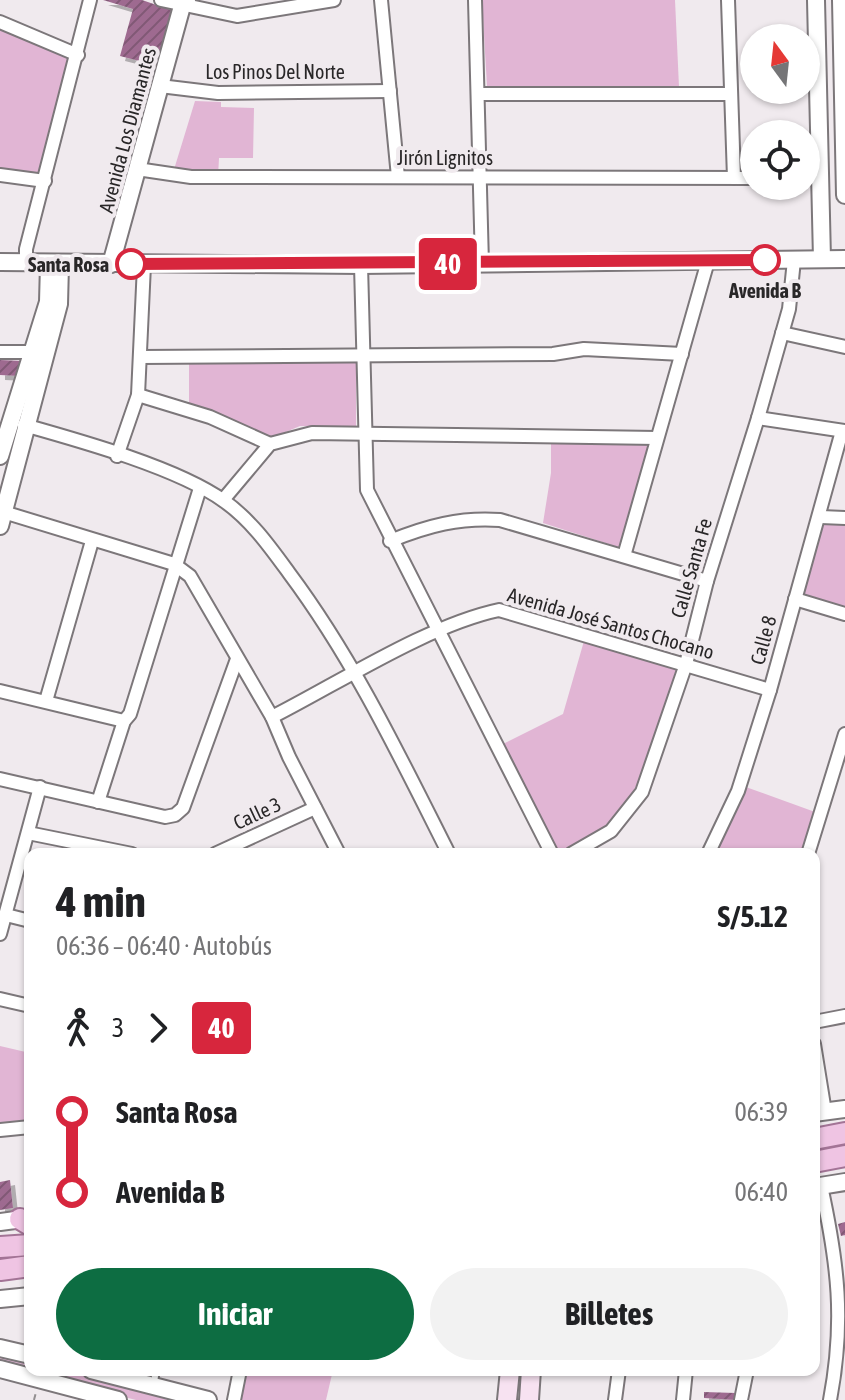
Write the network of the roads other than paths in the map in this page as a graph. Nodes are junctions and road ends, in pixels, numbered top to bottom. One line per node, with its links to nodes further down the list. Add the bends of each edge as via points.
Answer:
1 (90, 0): 11 (street)
2 (161, 0): 9 (street)
3 (334, 0): 9 (street, via 237,16)
4 (381, 0): 13 (street)
5 (475, 0): 14 (street)
6 (728, 0): 15 (street)
7 (816, 0): 16 (street)
8 (841, 0): 24 (street)
9 (183, 2): 12 (street, Avenida Los Diamantes)
10 (0, 22): 11 (street)
11 (78, 55): 23 (street)
12 (160, 86): 13 (street, Los Pinos Del Norte, via 218,93); 17 (street, Avenida Los Diamantes)
13 (390, 91): 20 (street)
14 (479, 94): 15 (street); 19 (street)
15 (731, 94): 21 (street)
16 (814, 120)
17 (137, 169): 20 (street, Jirón Lignitos, via 191,177); 32 (street, Avenida Los Diamantes)
18 (0, 175): 23 (street)
19 (478, 176): 20 (street, Jirón Lignitos); 21 (street, Jirón Lignitos); 33 (street)
20 (398, 177)
21 (734, 178): 22 (street, Jirón Lignitos)
22 (740, 178)
23 (45, 181): 31 (street)
24 (845, 195)
25 (816, 200): 26 (street)
26 (822, 259): 27 (street); 28 (street)
27 (845, 259)
28 (794, 260): 29 (street); 37 (street, Calle Santa Fe)
29 (708, 261): 33 (street); 42 (street)
30 (0, 262): 31 (street)
31 (26, 263): 34 (street)
32 (111, 264): 34 (street); 35 (street)
33 (482, 264): 36 (street)
34 (54, 265): 40 (street); 47 (street, via 59,304)
35 (144, 265): 36 (street); 43 (street)
36 (361, 265): 41 (street)
37 (782, 333): 38 (street); 45 (street, Calle Santa Fe)
38 (845, 347)
39 (0, 352): 40 (street)
40 (31, 352): 47 (street)
41 (363, 353): 42 (street, via 553,354 584,349); 43 (street); 48 (street)
42 (682, 354): 49 (street)
43 (140, 357): 44 (street)
44 (138, 395): 50 (street, via 210,417); 52 (street)
45 (758, 418): 46 (street); 62 (street, Calle Santa Fe)
46 (844, 431): 56 (street, Calle 8)
47 (13, 435): 51 (street); 52 (street); 55 (street)
48 (364, 435): 49 (street); 50 (street, via 312,433); 59 (street, via 367,490)
49 (657, 438): 60 (street)
50 (270, 444): 54 (street)
51 (0, 456)
52 (117, 456): 53 (street)
53 (200, 488): 54 (street); 61 (street)
54 (223, 500): 68 (street, via 258,532)
55 (1, 516): 58 (street)
56 (821, 517): 57 (street); 63 (street, Calle 8)
57 (845, 518)
58 (92, 541): 61 (street); 71 (street)
59 (390, 541): 60 (street, via 436,524 476,518 534,528); 65 (street)
60 (624, 556): 62 (street)
61 (174, 564): 66 (street, via 190,576); 73 (street)
62 (707, 581): 67 (street, Calle Santa Fe)
63 (795, 599): 64 (street); 69 (street, Calle 8)
64 (845, 614)
65 (440, 630): 67 (street, Avenida José Santos Chocano, via 499,610); 68 (street, Avenida José Santos Chocano); 84 (street)
66 (237, 659): 72 (street); 77 (street, via 183,808 165,817)
67 (686, 664): 69 (street, Avenida José Santos Chocano); 85 (street, Calle Santa Fe, via 642,792 620,823)
68 (357, 673): 72 (street, Avenida José Santos Chocano); 83 (street)
69 (770, 690): 86 (street, Calle 8, via 738,791)
70 (0, 691): 71 (street)
71 (46, 701): 73 (street)
72 (272, 717): 78 (street)
73 (124, 721): 77 (street)
74 (845, 734): 87 (street)
75 (0, 779): 76 (street)
76 (40, 787): 77 (street); 79 (street)
77 (98, 802)
78 (315, 808): 81 (street, Calle 3); 82 (street)
79 (28, 833): 80 (street); 88 (street)
80 (102, 848)
81 (228, 848)
82 (336, 848)
83 (446, 848)
84 (549, 848)
85 (580, 848)
86 (711, 848)
87 (810, 848)
88 (6, 915): 89 (street); 90 (street)
89 (24, 920)
90 (0, 934)
91 (0, 999): 92 (street)
92 (24, 1005)
93 (845, 1016): 94 (street)
94 (820, 1021)
95 (845, 1109): 96 (street)
96 (820, 1113)
97 (24, 1128): 98 (street)
98 (0, 1130)
99 (845, 1133): 100 (main road)
100 (820, 1138)
101 (845, 1156): 102 (main road)
102 (820, 1161)
103 (845, 1182): 104 (street)
104 (820, 1186)
105 (820, 1198): 108 (street)
106 (15, 1246): 107 (main road)
107 (16, 1268)
108 (843, 1278): 131 (street, via 841,1363)
109 (24, 1297): 110 (street)
110 (0, 1299)
111 (0, 1348): 112 (street)
112 (24, 1354)
113 (0, 1369): 114 (street)
114 (24, 1375)
115 (27, 1376): 123 (street)
116 (239, 1376): 125 (street)
117 (509, 1376): 126 (main road)
118 (531, 1376): 127 (main road)
119 (618, 1376): 128 (street)
120 (685, 1376): 129 (street)
121 (746, 1376): 130 (street)
122 (154, 1378): 124 (street)
123 (118, 1400)
124 (208, 1400)
125 (234, 1400)
126 (507, 1400)
127 (529, 1400)
128 (615, 1400)
129 (683, 1400)
130 (741, 1400)
131 (830, 1400)

